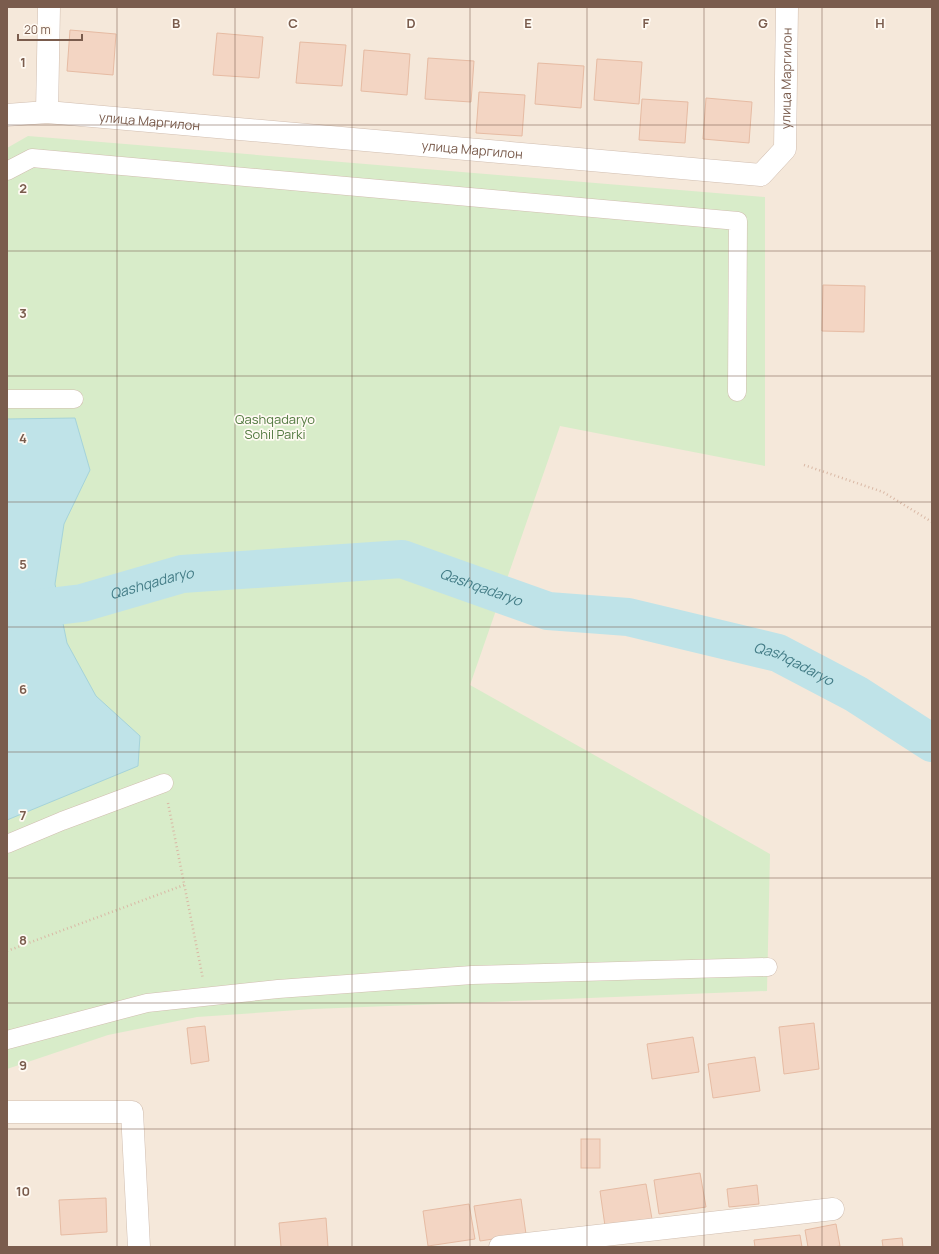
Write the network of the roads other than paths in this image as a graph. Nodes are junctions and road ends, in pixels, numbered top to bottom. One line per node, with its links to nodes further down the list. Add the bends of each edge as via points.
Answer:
1 (49, 7): 3 (street)
2 (787, 7): 3 (street, улица Маргилон, via 785,149 761,175)
3 (47, 112): 4 (street, улица Маргилон)
4 (7, 115)
5 (7, 171): 6 (street, via 32,158 738,221)
6 (737, 392)
7 (74, 398): 8 (street)
8 (7, 400)
9 (164, 783): 10 (street)
10 (7, 844)
11 (768, 967): 12 (street, via 472,975 278,989 147,1003)
12 (7, 1040)
13 (7, 1112): 15 (street, via 132,1112)
14 (833, 1209): 16 (street)
15 (139, 1247)
16 (500, 1247)

